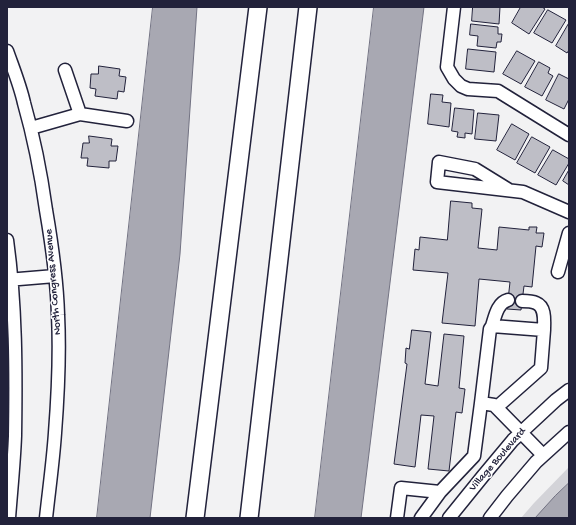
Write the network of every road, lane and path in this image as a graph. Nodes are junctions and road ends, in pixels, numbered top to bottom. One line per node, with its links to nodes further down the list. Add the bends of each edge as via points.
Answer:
1 (258, 7): 31 (highway)
2 (308, 7): 32 (highway)
3 (454, 7): 9 (street, via 447,67 454,79 468,90 498,91)
4 (7, 51): 8 (street, North Congress Avenue)
5 (65, 70): 6 (street)
6 (80, 114): 7 (street); 8 (street)
7 (127, 121)
8 (31, 128): 15 (street, North Congress Avenue, via 43,186)
9 (569, 135)
10 (509, 190): 10 (street, via 437,182 439,162 475,169); 11 (street, via 523,192)
11 (569, 212)
12 (569, 233): 14 (street)
13 (7, 240): 16 (street)
14 (558, 272)
15 (55, 276): 16 (street); 30 (street, North Congress Avenue, via 58,390)
16 (9, 280): 27 (street, via 15,343 15,437)
17 (508, 300): 19 (street, via 504,301 498,310)
18 (522, 301): 20 (street, via 536,303 541,308)
19 (492, 326): 20 (street); 22 (street)
20 (544, 330): 23 (street, via 542,368)
21 (569, 390): 25 (street, Village Boulevard)
22 (481, 403): 23 (street); 28 (street, via 474,456)
23 (496, 407): 25 (street)
24 (569, 432): 26 (street)
25 (521, 433): 26 (street); 35 (street, Village Boulevard)
26 (543, 455): 36 (street)
27 (9, 475): 29 (street)
28 (440, 492): 33 (street, via 401,488); 34 (street)
29 (9, 518)
30 (46, 518)
31 (195, 518)
32 (249, 518)
33 (397, 518)
34 (421, 518)
35 (449, 518)
36 (490, 518)

